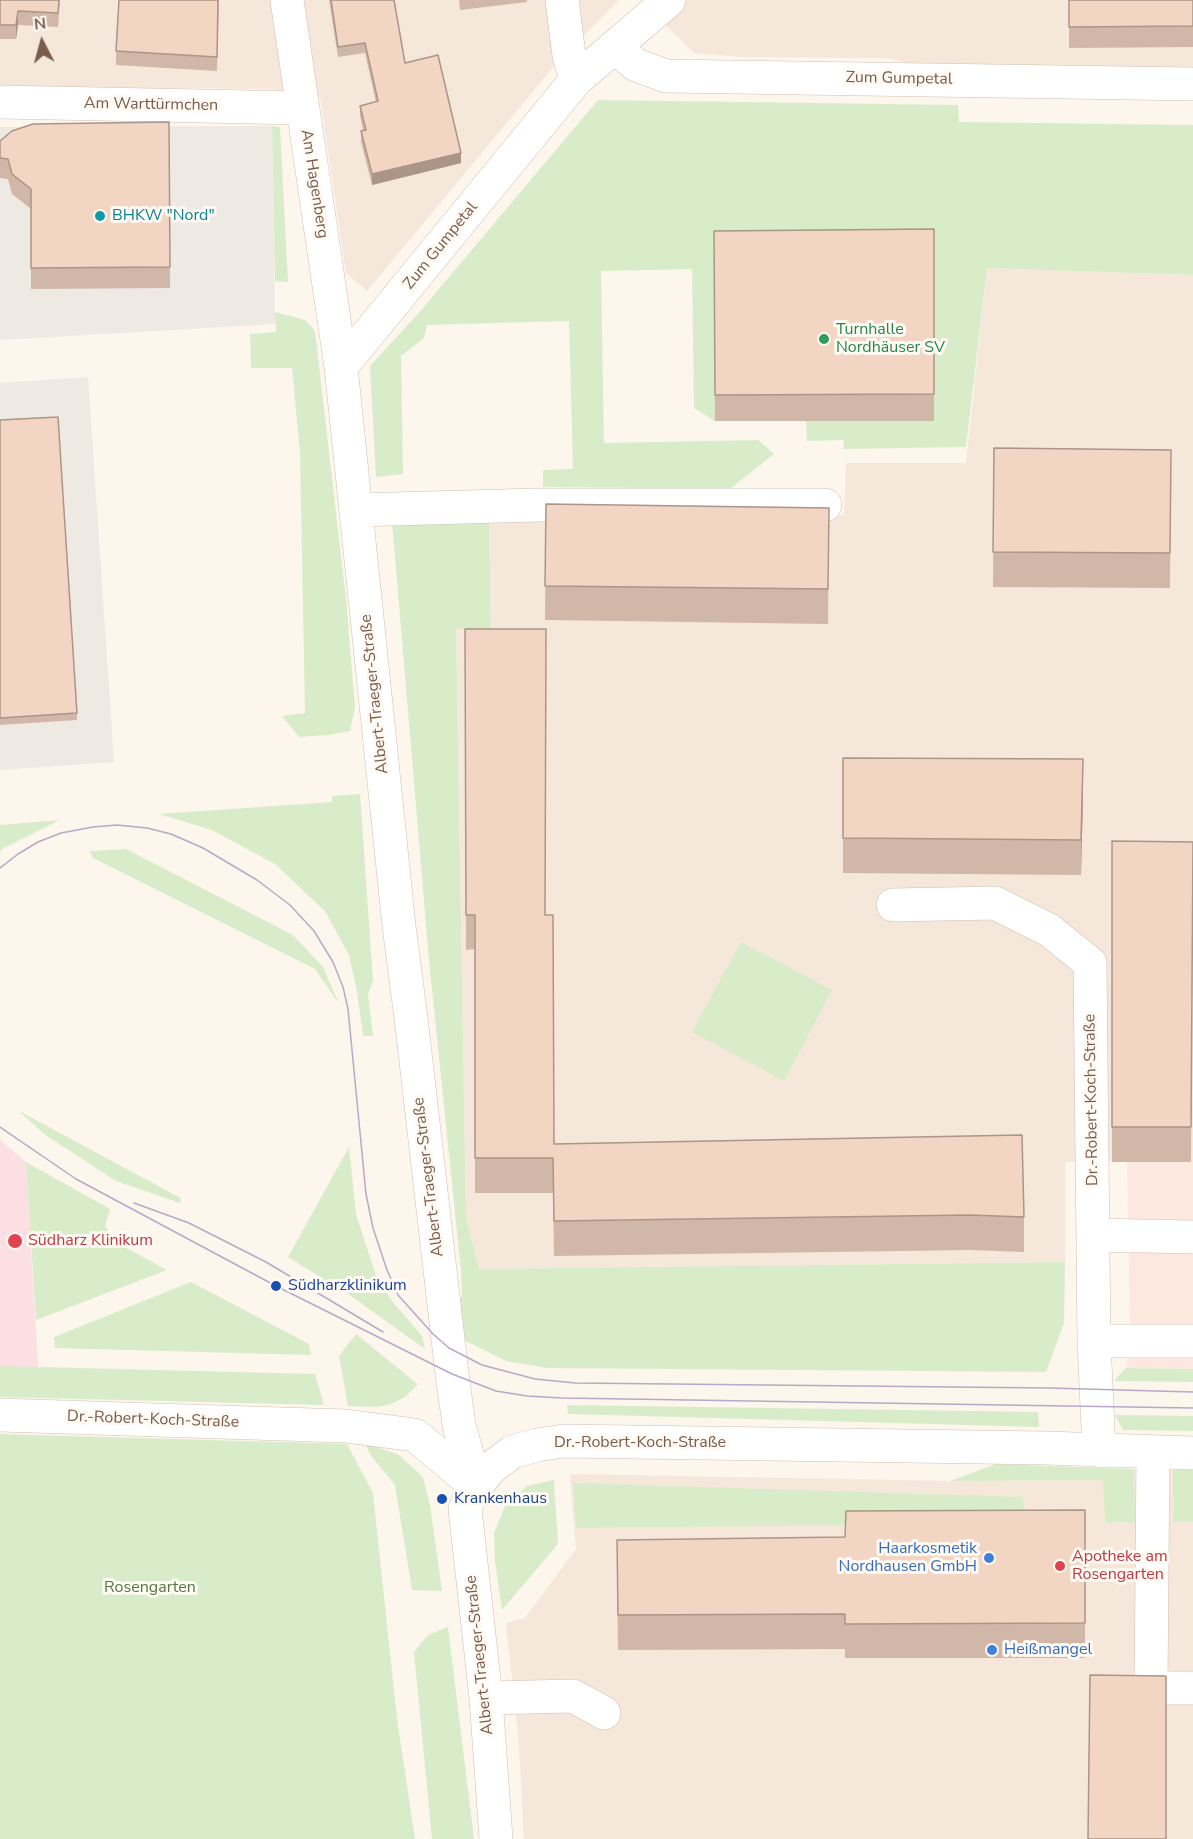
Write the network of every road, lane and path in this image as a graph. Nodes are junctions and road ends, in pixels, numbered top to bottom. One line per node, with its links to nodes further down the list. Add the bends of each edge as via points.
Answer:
1 (287, 0): 8 (street, Am Hagenberg)
2 (562, 0): 5 (street)
3 (669, 0): 4 (street, Zum Gumpetal)
4 (614, 47): 5 (street, Zum Gumpetal); 6 (street, Zum Gumpetal, via 636,65 666,76)
5 (576, 80): 9 (street, Zum Gumpetal)
6 (1193, 84)
7 (0, 102): 8 (street, Am Warttürmchen)
8 (302, 108): 9 (street, Am Hagenberg)
9 (341, 367): 11 (street, Albert-Traeger-Straße)
10 (825, 505): 11 (street, via 537,505)
11 (356, 510): 21 (street, Albert-Traeger-Straße, via 399,926 452,1374 459,1425)
12 (893, 905): 13 (street, Dr.-Robert-Koch-Straße, via 995,903 1049,930 1090,963)
13 (1094, 1235): 14 (street); 15 (street, Dr.-Robert-Koch-Straße)
14 (1193, 1237)
15 (1094, 1341): 16 (street); 18 (street, Dr.-Robert-Koch-Straße)
16 (1193, 1341)
17 (0, 1415): 21 (street, Dr.-Robert-Koch-Straße, via 345,1426 415,1435)
18 (1099, 1451): 19 (street, Dr.-Robert-Koch-Straße); 21 (street, Dr.-Robert-Koch-Straße, via 564,1441 512,1452)
19 (1153, 1452): 20 (street, Dr.-Robert-Koch-Straße); 22 (street, via 1150,1688)
20 (1193, 1453)
21 (476, 1486): 23 (street, Albert-Traeger-Straße, via 465,1509)
22 (1193, 1688)
23 (486, 1698): 24 (street, via 573,1696); 25 (street, Albert-Traeger-Straße)
24 (604, 1713)
25 (496, 1839)

